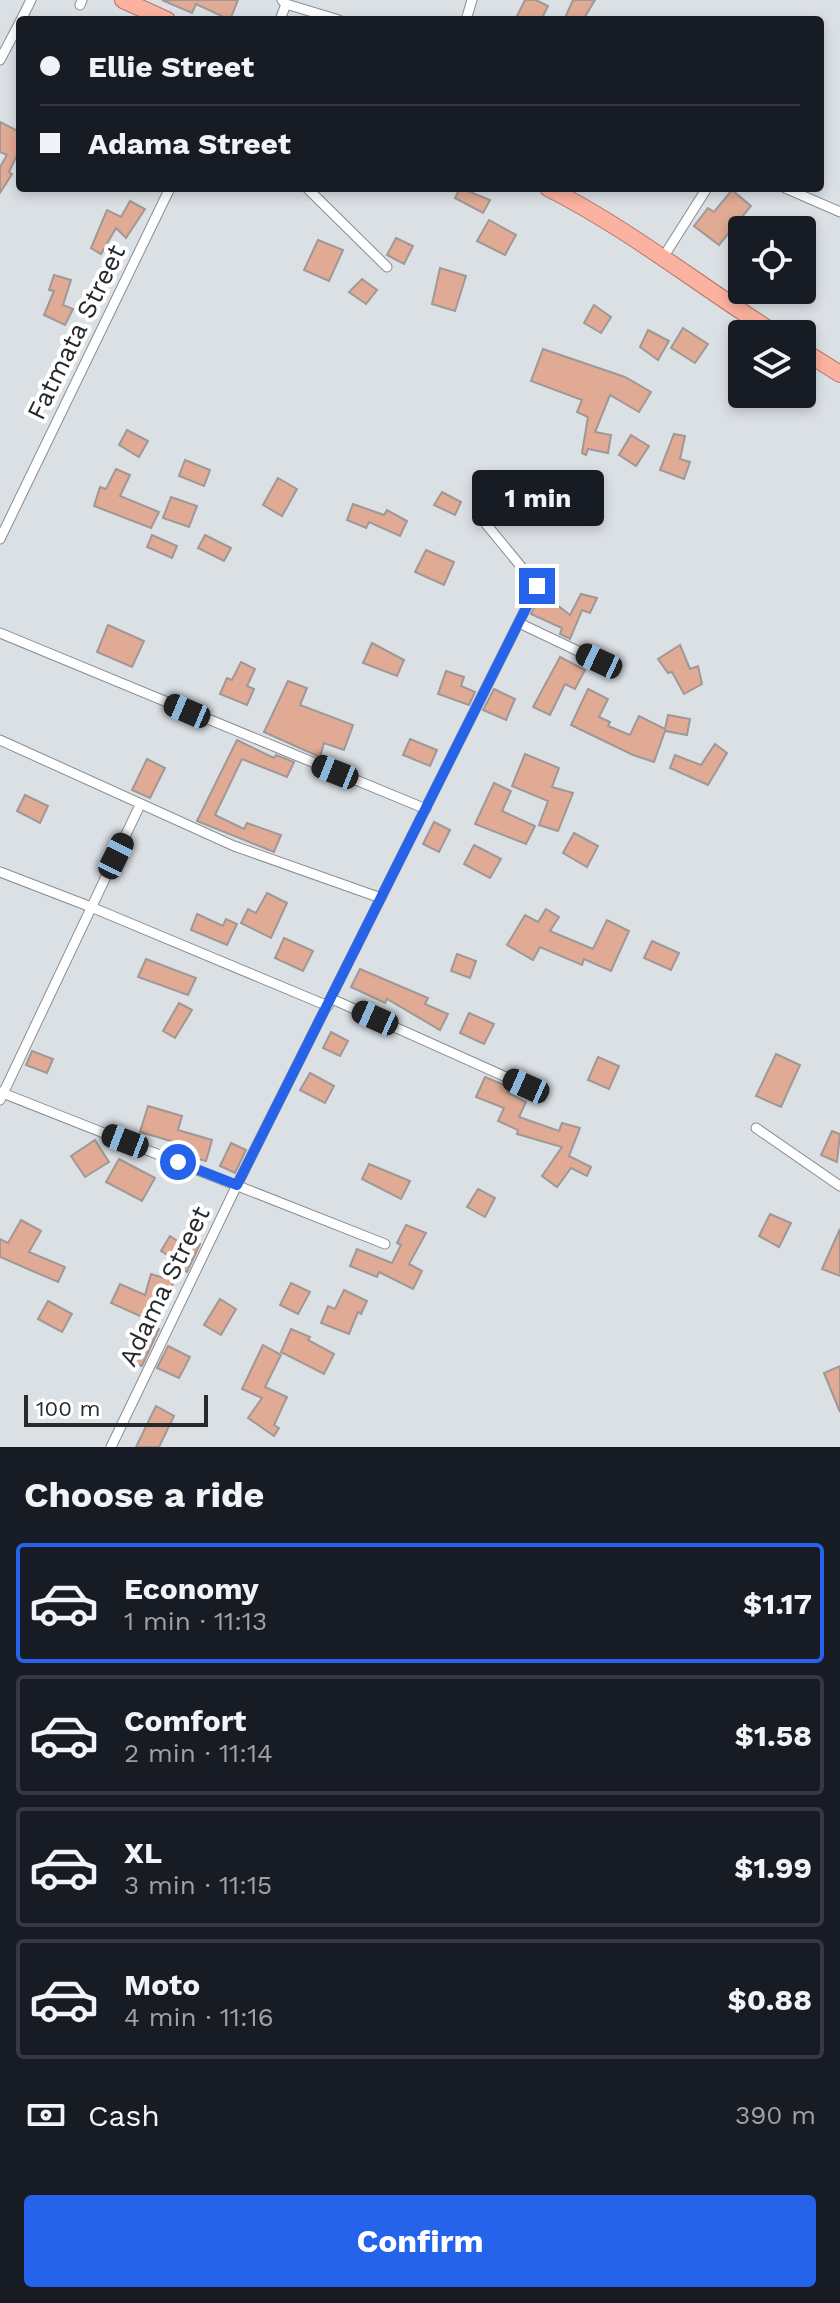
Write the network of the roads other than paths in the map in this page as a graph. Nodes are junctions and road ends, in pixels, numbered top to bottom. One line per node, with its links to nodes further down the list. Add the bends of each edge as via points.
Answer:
1 (123, 0): 3 (highway)
2 (284, 2): 4 (street)
3 (158, 16)
4 (327, 16)
5 (16, 29): 6 (street)
6 (0, 60)
7 (168, 192): 19 (street, Fatmata Street)
8 (311, 192): 14 (street)
9 (555, 192): 13 (highway)
10 (704, 192): 13 (street)
11 (794, 192): 12 (street)
12 (840, 212)
13 (664, 256): 15 (highway)
14 (387, 267)
15 (754, 320)
16 (816, 359): 17 (highway)
17 (840, 374)
18 (486, 524): 20 (street, Adama Street, via 537,586)
19 (0, 539)
20 (519, 623): 22 (street); 25 (street, Adama Street)
21 (0, 633): 25 (street)
22 (599, 661)
23 (0, 740): 24 (street)
24 (140, 805): 27 (street, via 234,846); 28 (street)
25 (426, 809): 27 (street, Adama Street)
26 (0, 872): 28 (street)
27 (381, 898): 29 (street, Adama Street)
28 (91, 907): 29 (street); 31 (street)
29 (330, 1003): 30 (street); 33 (street, Adama Street)
30 (526, 1086)
31 (1, 1095): 33 (street)
32 (756, 1128): 34 (street)
33 (237, 1185): 35 (street); 36 (street, Adama Street)
34 (840, 1186)
35 (385, 1244)
36 (111, 1447)

